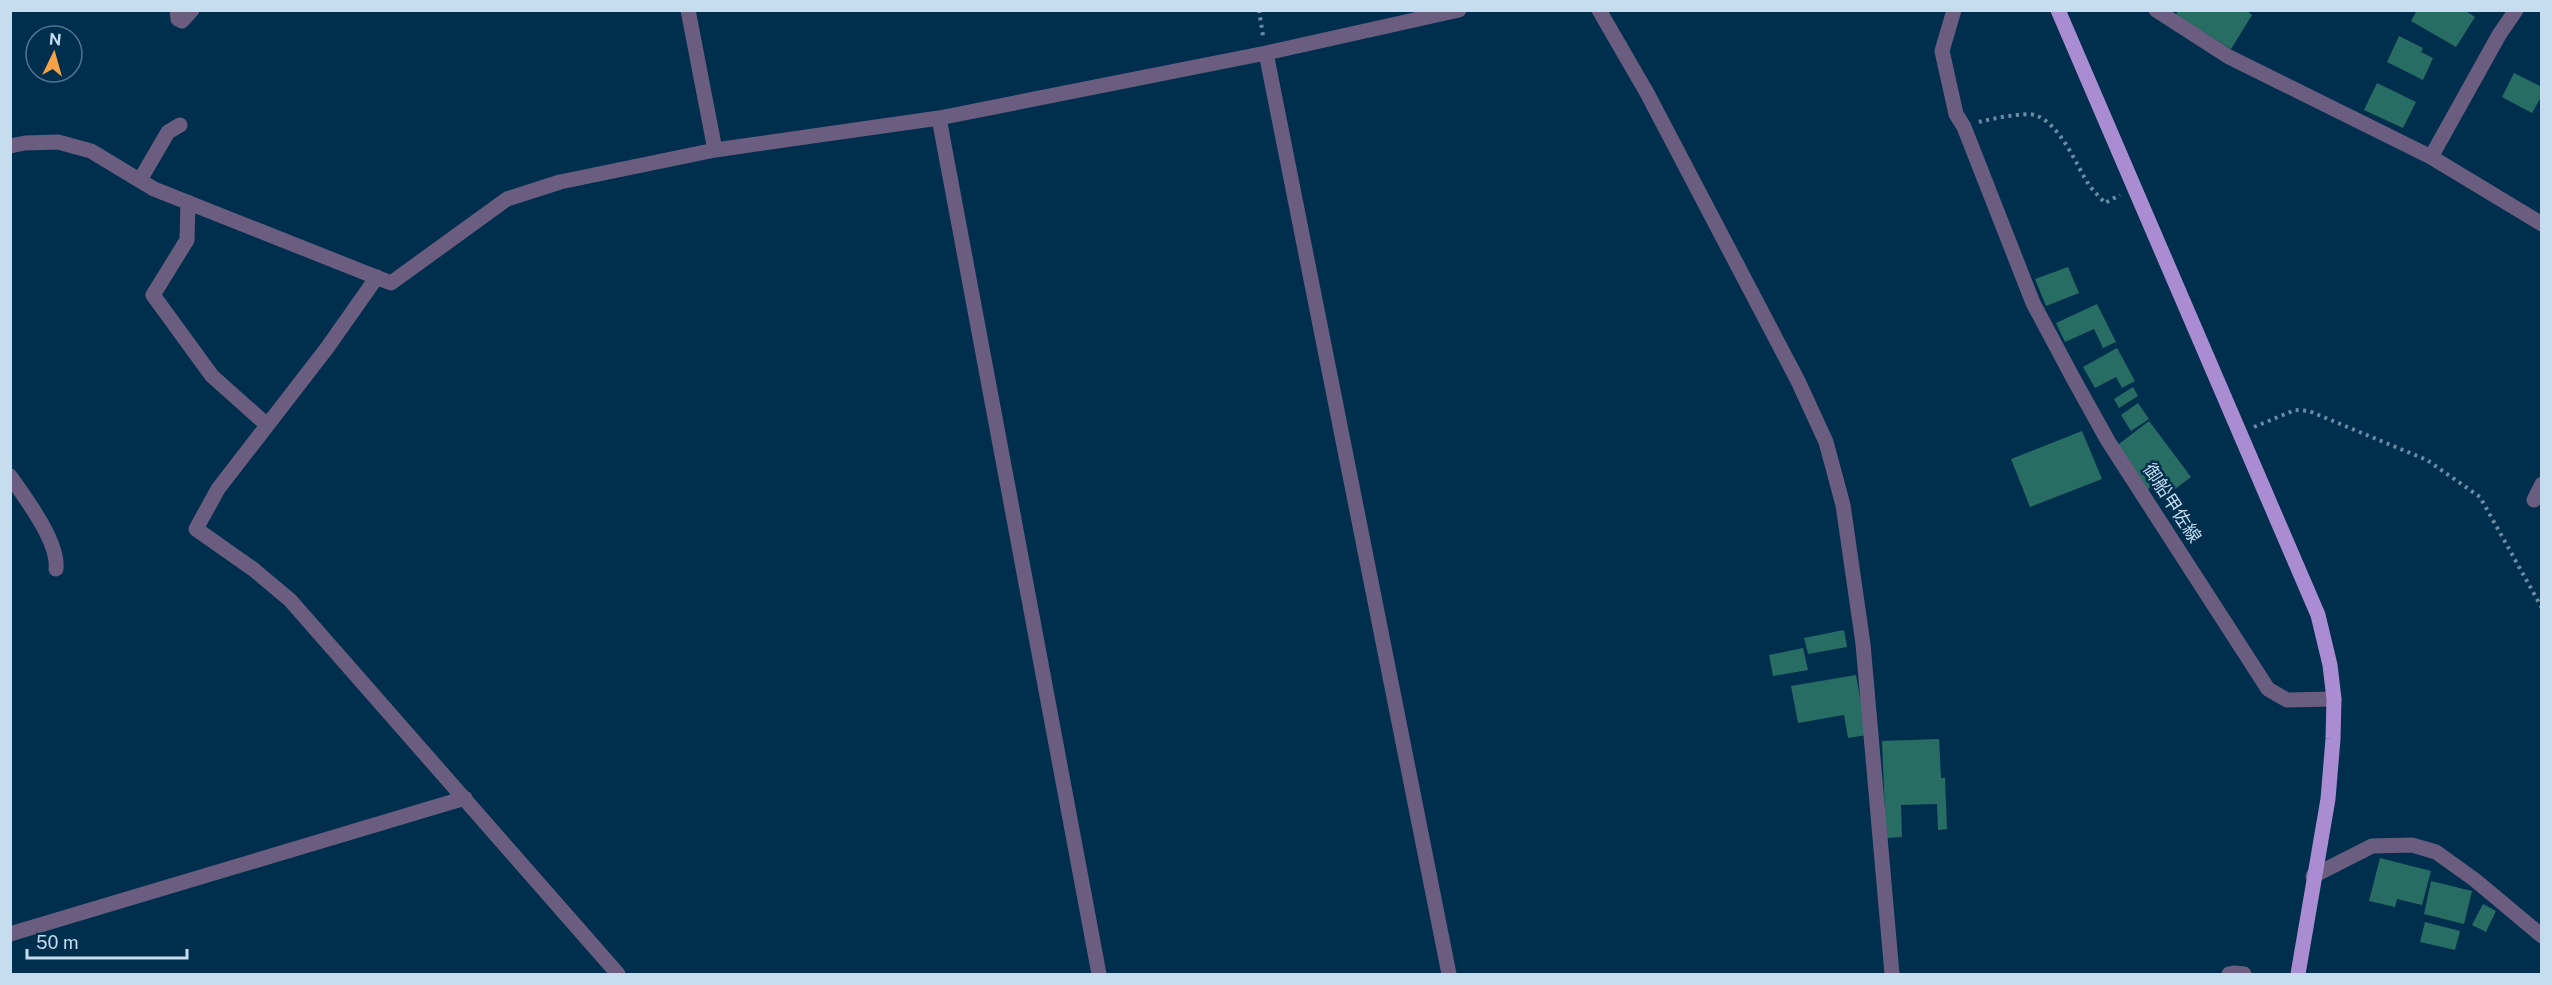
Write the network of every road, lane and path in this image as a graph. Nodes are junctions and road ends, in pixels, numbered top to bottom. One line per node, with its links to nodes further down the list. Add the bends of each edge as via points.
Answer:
1 (177, 10): 2 (street, via 182,21)
2 (192, 10)
3 (688, 10): 16 (street)
4 (1259, 10): 11 (path)
5 (1459, 10): 11 (street)
6 (1599, 10): 40 (street, via 1647,93 1826,442 1843,505 1863,644)
7 (1954, 10): 14 (street, 御船甲佐線, via 1942,51 1956,114)
8 (2058, 10): 19 (main road)
9 (2516, 10): 17 (street)
10 (2160, 12): 17 (street, via 2229,57)
11 (1266, 52): 12 (street); 39 (street)
12 (939, 118): 16 (street); 38 (street)
13 (180, 125): 18 (street, via 168,132)
14 (1964, 127): 19 (path, via 1994,118 2035,115 2056,131 2105,203); 30 (street, 御船甲佐線, via 2033,303 2073,378 2108,441 2268,689 2288,700)
15 (10, 146): 18 (street, via 58,142 91,151)
16 (715, 150): 22 (street, via 560,182 507,199 392,283)
17 (2431, 157): 21 (street)
18 (140, 180): 20 (street)
19 (2134, 187): 24 (main road)
20 (188, 202): 22 (street); 23 (street, via 187,240 153,295 212,376)
21 (2541, 224)
22 (377, 277): 23 (street)
23 (267, 425): 31 (street, via 218,489 196,528 290,600)
24 (2240, 434): 29 (path, via 2295,410 2308,411 2427,460 2480,497); 30 (main road, via 2318,615)
25 (10, 476): 28 (street, via 48,537 57,558)
26 (2541, 484): 27 (street)
27 (2534, 500)
28 (56, 569)
29 (2541, 608)
30 (2334, 699): 32 (main road, via 2328,799)
31 (465, 798): 33 (street); 35 (street)
32 (2313, 876): 34 (street, via 2372,846 2392,844 2436,852); 43 (main road)
33 (10, 934)
34 (2541, 936)
35 (602, 956): 36 (street); 37 (street)
36 (606, 975)
37 (618, 975)
38 (1099, 975)
39 (1449, 975)
40 (1892, 975)
41 (2229, 975): 42 (street)
42 (2244, 975)
43 (2298, 975)

